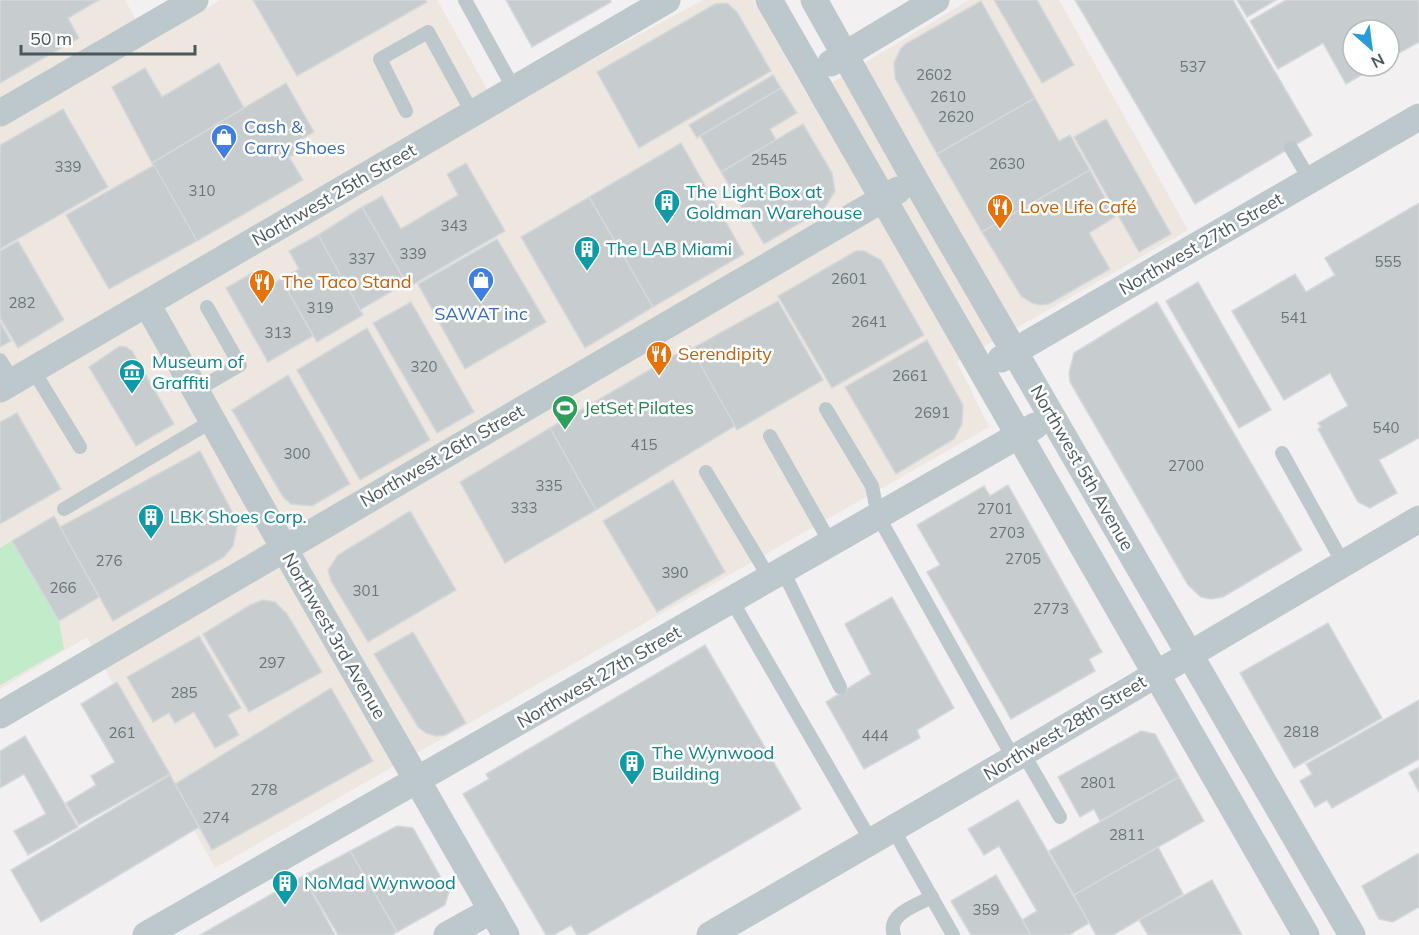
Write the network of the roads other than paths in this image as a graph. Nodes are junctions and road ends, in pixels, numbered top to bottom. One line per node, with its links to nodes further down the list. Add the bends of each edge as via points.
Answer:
1 (195, 0): 11 (street)
2 (465, 0): 9 (lane)
3 (667, 0): 9 (street, Northwest 25th Street)
4 (769, 0): 8 (street)
5 (814, 0): 7 (street, Northwest 5th Avenue)
6 (936, 0): 7 (street)
7 (845, 54): 8 (street); 15 (street, Northwest 5th Avenue)
8 (813, 76): 17 (street)
9 (514, 89): 12 (street, Northwest 25th Street)
10 (406, 111): 12 (lane, via 380,59 428,32)
11 (0, 113)
12 (472, 114): 18 (street, Northwest 25th Street)
13 (1419, 117): 16 (street, Northwest 27th Street)
14 (1291, 148): 16 (lane)
15 (915, 180): 17 (street, Northwest 26th Street); 20 (street, Northwest 5th Avenue)
16 (1310, 180): 20 (street, Northwest 27th Street)
17 (883, 198): 21 (street); 36 (street, Northwest 26th Street)
18 (147, 304): 22 (street, Northwest 25th Street); 23 (street, Northwest 3rd Avenue)
19 (207, 307): 23 (lane, via 240,365)
20 (1015, 350): 21 (street, Northwest 27th Street); 25 (street, Northwest 5th Avenue)
21 (982, 371): 28 (street)
22 (12, 375): 29 (lane)
23 (195, 391): 26 (street, Northwest 3rd Avenue)
24 (826, 409): 33 (lane, via 872,486)
25 (1052, 417): 28 (street, Northwest 27th Street); 40 (street, Northwest 5th Avenue)
26 (212, 421): 32 (lane); 36 (street, Northwest 3rd Avenue)
27 (770, 436): 35 (lane)
28 (1019, 436): 33 (street, Northwest 27th Street); 41 (street)
29 (80, 447)
30 (1282, 453): 37 (lane)
31 (706, 472): 38 (lane)
32 (64, 509)
33 (878, 516): 35 (street, Northwest 27th Street); 44 (lane)
34 (1419, 519): 37 (street, Northwest 28th Street)
35 (831, 544): 38 (street, Northwest 27th Street)
36 (284, 549): 43 (street, Northwest 26th Street); 45 (street, Northwest 3rd Avenue)
37 (1343, 563): 40 (street, Northwest 28th Street)
38 (776, 575): 39 (street, Northwest 27th Street); 42 (lane)
39 (732, 601): 45 (street, Northwest 27th Street); 47 (lane)
40 (1190, 653): 41 (street, Northwest 28th Street); 57 (street, Northwest 5th Avenue)
41 (1156, 674): 44 (street, Northwest 28th Street); 56 (street)
42 (840, 687)
43 (0, 715)
44 (1019, 756): 46 (lane); 47 (street, Northwest 28th Street)
45 (417, 781): 49 (street, Northwest 3rd Avenue); 50 (street, Northwest 27th Street)
46 (1060, 818)
47 (882, 835): 48 (lane); 53 (street, Northwest 28th Street)
48 (932, 897): 54 (lane, via 893,921); 55 (lane)
49 (492, 910): 51 (street); 52 (street, Northwest 3rd Avenue)
50 (146, 935)
51 (447, 935)
52 (506, 935)
53 (710, 935)
54 (894, 935)
55 (954, 935)
56 (1306, 935)
57 (1352, 935)

